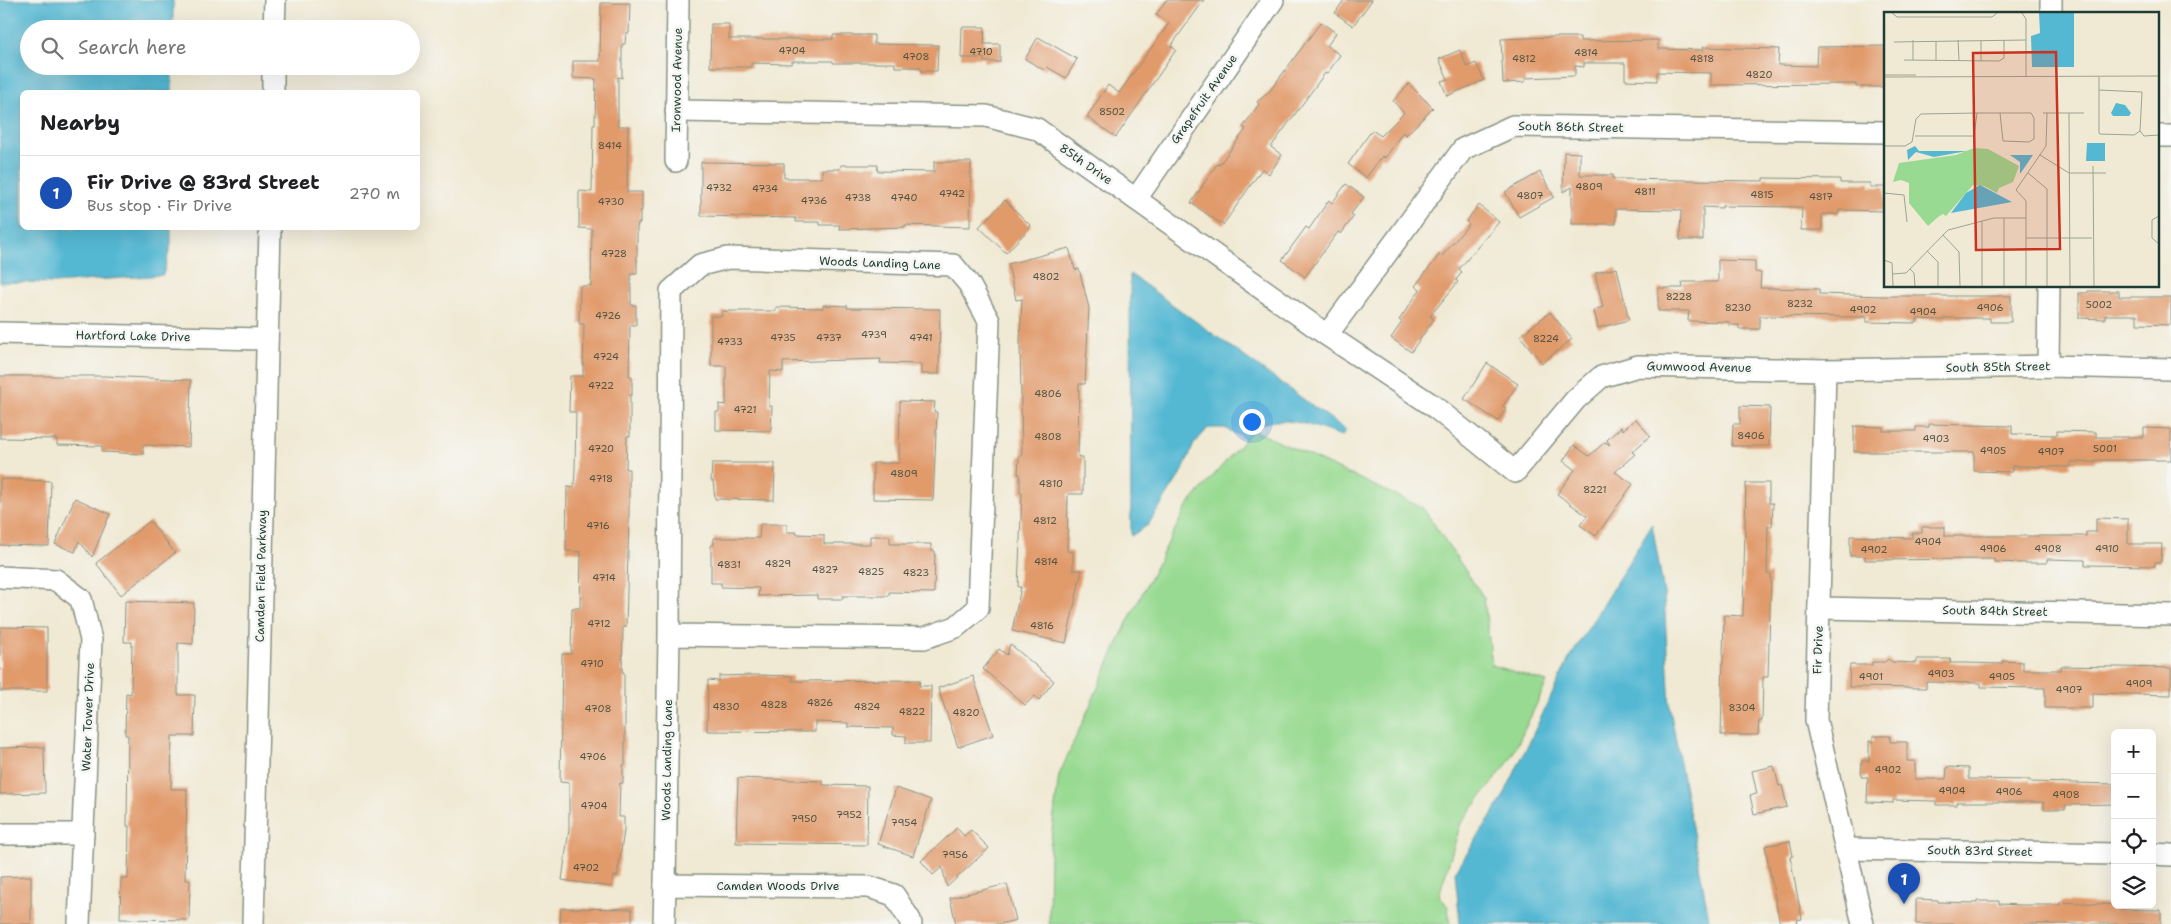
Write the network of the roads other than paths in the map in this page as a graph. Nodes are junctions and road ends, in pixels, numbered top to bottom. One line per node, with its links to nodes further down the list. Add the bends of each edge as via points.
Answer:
1 (275, 0): 4 (street)
2 (678, 0): 7 (street, Ironwood Avenue)
3 (1273, 0): 12 (street, Grapefruit Avenue)
4 (274, 20)
5 (273, 75): 6 (street)
6 (273, 90)
7 (676, 111): 11 (street, Ironwood Avenue); 12 (street, 85th Drive, via 986,116 1037,129)
8 (1884, 132): 16 (street, South 86th Street, via 1513,126 1463,149)
9 (2158, 136): 10 (street)
10 (2171, 136)
11 (676, 161)
12 (1136, 199): 16 (street, 85th Drive)
13 (270, 230): 17 (street, Camden Field Parkway)
14 (2049, 288): 18 (street)
15 (0, 332): 17 (street, Hartford Lake Drive)
16 (1327, 335): 21 (street, 85th Drive)
17 (267, 339): 34 (street, Camden Field Parkway)
18 (2048, 366): 19 (street, South 85th Street); 20 (street, South 85th Street)
19 (2171, 369)
20 (1825, 370): 21 (street, Gumwood Avenue, via 1638,366 1601,377 1576,399 1515,472); 23 (street, Fir Drive)
21 (1432, 405)
22 (0, 577): 27 (street, Water Tower Drive, via 56,580 81,599 91,640)
23 (1819, 608): 24 (street, South 84th Street); 28 (street, Fir Drive, via 1816,720)
24 (2171, 615)
25 (669, 635): 25 (street, Woods Landing Lane, via 671,292 700,264 728,258 953,265 969,284 989,321 978,608 956,627 924,638); 32 (street, Woods Landing Lane)
26 (0, 834): 27 (street)
27 (83, 834): 33 (street, Water Tower Drive)
28 (1846, 848): 29 (street, South 83rd Street); 37 (street, Fir Drive)
29 (2111, 854)
30 (2156, 854): 31 (street)
31 (2171, 855)
32 (665, 885): 35 (street); 36 (street, Camden Woods Drive, via 869,887 894,895)
33 (79, 924)
34 (253, 924)
35 (664, 924)
36 (911, 924)
37 (1863, 924)

